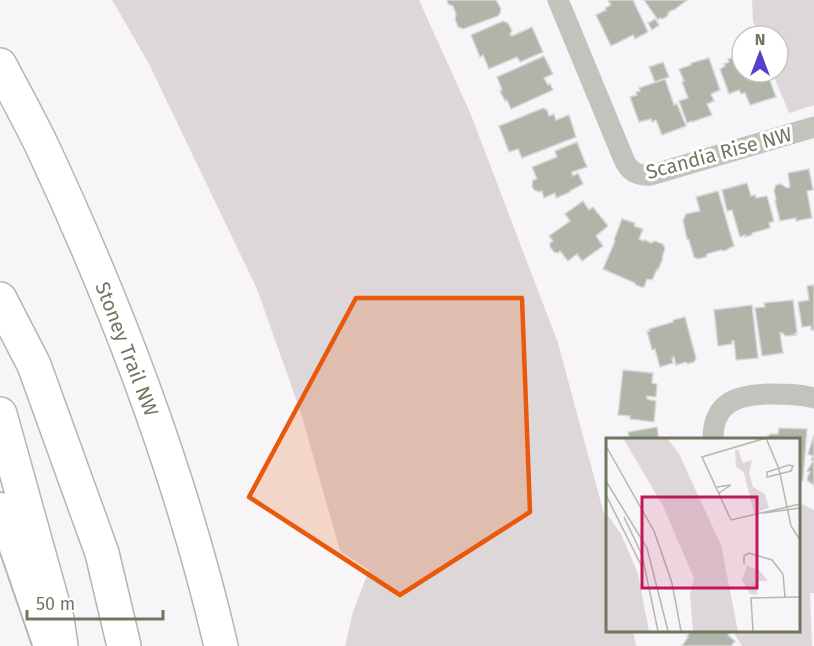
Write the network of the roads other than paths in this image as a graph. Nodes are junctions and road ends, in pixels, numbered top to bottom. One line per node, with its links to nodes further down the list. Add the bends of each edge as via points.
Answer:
1 (558, 0): 3 (street, Scandia Rise NW, via 625,162 641,176)
2 (0, 65): 12 (highway, Stoney Trail NW, via 86,243 137,372 170,465)
3 (814, 128)
4 (0, 299): 11 (highway, via 34,365 102,553)
5 (812, 395): 7 (street, via 757,394 732,400 717,416)
6 (0, 414): 10 (highway)
7 (712, 438)
8 (0, 507): 9 (street)
9 (48, 646)
10 (61, 646)
11 (124, 646)
12 (221, 646)

